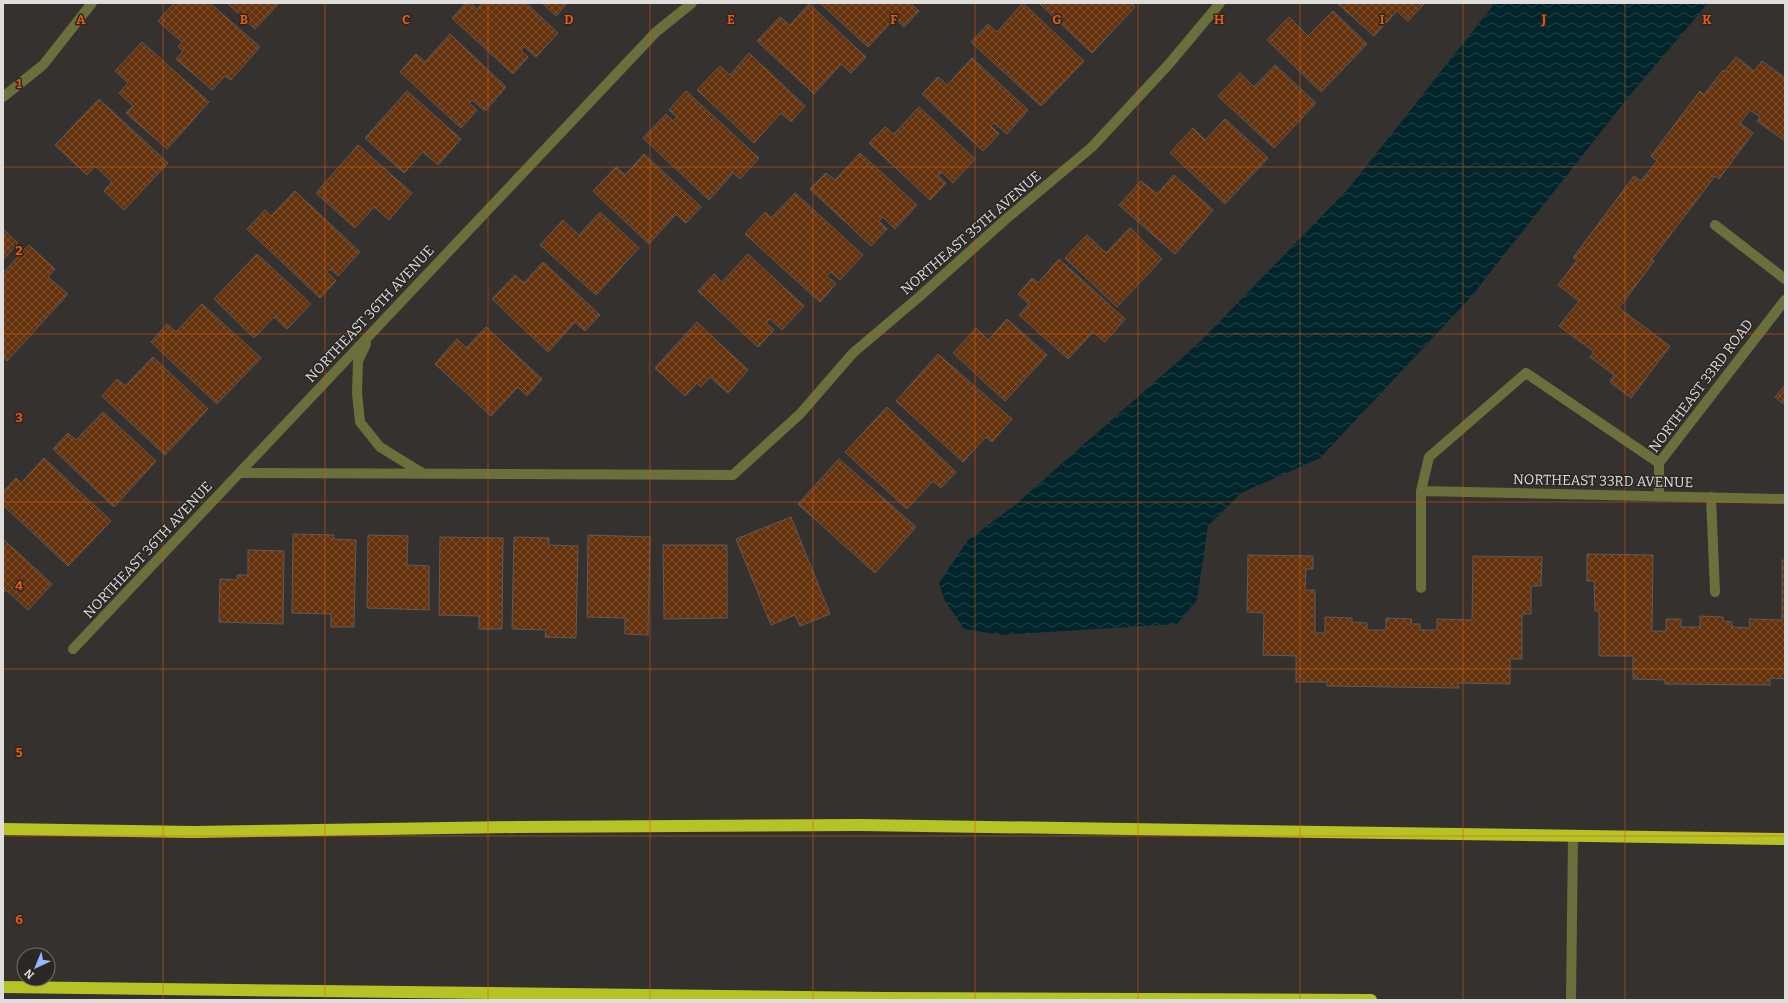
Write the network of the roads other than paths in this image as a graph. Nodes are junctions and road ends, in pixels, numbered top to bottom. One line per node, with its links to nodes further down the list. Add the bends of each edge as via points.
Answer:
1 (92, 3): 4 (street, via 43,65)
2 (692, 3): 8 (street, NORTHEAST 36TH AVENUE, via 656,32)
3 (1220, 3): 11 (street, NORTHEAST 35TH AVENUE, via 1169,64 1092,147 853,352 800,414 733,475)
4 (3, 97)
5 (1715, 225): 6 (street)
6 (1785, 279)
7 (1785, 300): 9 (street, NORTHEAST 33RD ROAD)
8 (370, 335): 10 (street, NORTHEAST 36TH AVENUE); 11 (street, via 358,361 357,394 360,422 380,447)
9 (1659, 463): 12 (street, via 1526,373 1429,457); 13 (street, NORTHEAST 33RD ROAD)
10 (240, 473): 11 (street); 18 (street, NORTHEAST 36TH AVENUE)
11 (424, 474)
12 (1420, 491): 13 (street, NORTHEAST 33RD AVENUE); 16 (street)
13 (1659, 496): 14 (street, NORTHEAST 33RD AVENUE)
14 (1711, 497): 15 (street, NORTHEAST 33RD AVENUE); 17 (street)
15 (1785, 499)
16 (1421, 588)
17 (1716, 592)
18 (73, 649)
19 (3, 829): 20 (highway, via 194,832 861,825)
20 (1573, 836): 21 (highway); 24 (street)
21 (1785, 839)
22 (3, 987): 23 (highway, via 885,998)
23 (1371, 1000)
24 (1571, 1000)

